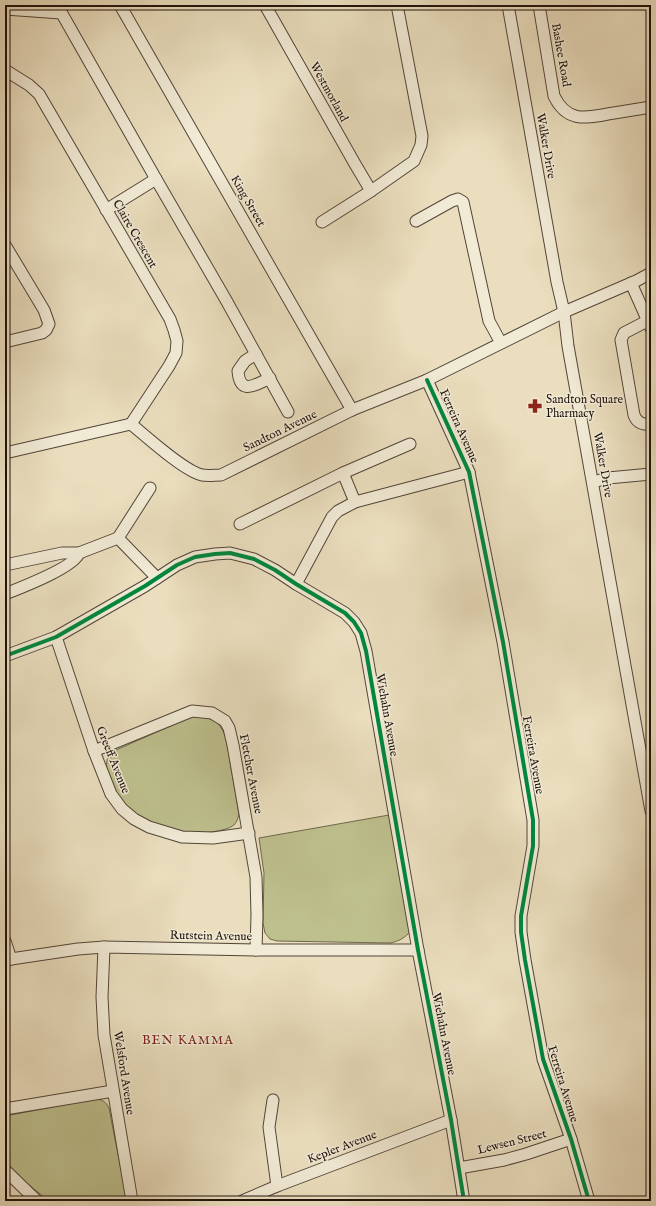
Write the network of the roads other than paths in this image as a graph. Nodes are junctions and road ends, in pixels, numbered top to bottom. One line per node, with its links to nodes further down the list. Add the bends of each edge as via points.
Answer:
1 (120, 5): 25 (street, King Street)
2 (265, 5): 11 (street, Westmorland)
3 (397, 5): 11 (street, via 422,136 421,145 414,161)
4 (508, 5): 18 (street, Walker Drive)
5 (539, 5): 9 (street, Bashee Road, via 554,96 562,107 574,116 586,118)
6 (5, 9): 7 (street)
7 (59, 9): 10 (street)
8 (5, 70): 12 (street, Claire Crescent, via 39,94)
9 (651, 107)
10 (156, 179): 12 (street); 22 (street)
11 (371, 191): 14 (street)
12 (106, 210): 27 (street, Claire Crescent, via 170,319 177,341 176,353 169,366)
13 (416, 221): 21 (street, via 452,201 458,199 463,202 489,321)
14 (322, 222)
15 (5, 245): 20 (street, via 44,310 49,324 42,333)
16 (651, 273): 17 (street, Sandton Avenue)
17 (631, 283): 18 (street, Sandton Avenue); 19 (street)
18 (564, 312): 21 (street, Sandton Avenue); 34 (street, Walker Drive)
19 (650, 323): 28 (street, via 624,333 621,340 634,415 640,423)
20 (5, 342)
21 (501, 343): 24 (street, Sandton Avenue)
22 (256, 354): 23 (street); 23 (street, via 245,361 238,371 238,378 246,387 251,387)
23 (270, 378): 26 (street)
24 (427, 380): 25 (street, Sandton Avenue); 31 (street, Ferreira Avenue)
25 (352, 410): 27 (street, Sandton Avenue, via 232,470 212,476 192,471)
26 (288, 412)
27 (131, 424): 30 (street)
28 (651, 424)
29 (410, 444): 32 (street)
30 (5, 452)
31 (469, 472): 36 (street, Ferreira Avenue); 58 (street, Ferreira Avenue, via 503,642 534,820 534,846 521,916 525,960 543,1059)
32 (343, 473): 36 (street); 37 (street)
33 (651, 474): 34 (street)
34 (593, 482): 47 (street, Walker Drive)
35 (150, 488): 38 (street)
36 (355, 502): 42 (street, Ferreira Avenue, via 332,517)
37 (240, 524)
38 (118, 538): 39 (street); 41 (street)
39 (79, 552): 40 (street, via 67,552); 43 (street, via 76,559 58,570)
40 (5, 565)
41 (157, 578): 42 (street, Wiehahn Avenue, via 195,557 230,553 254,559); 44 (street, Wiehahn Avenue)
42 (296, 584): 52 (street, Wiehahn Avenue, via 344,613 361,633)
43 (5, 594)
44 (56, 637): 45 (street, Wiehahn Avenue); 46 (street, Greeff Avenue)
45 (5, 656)
46 (94, 751): 48 (street, Greeff Avenue, via 111,794 122,809 134,819 149,827 182,837 213,838); 48 (street, Fletcher Avenue, via 192,711 218,716 229,728)
47 (651, 810)
48 (249, 834): 51 (street, Fletcher Avenue, via 256,877)
49 (5, 941): 53 (street)
50 (104, 947): 51 (street, Rutstein Avenue); 53 (street, Rutstein Avenue); 54 (street, Welsford Avenue, via 104,1035)
51 (256, 950): 52 (street, Rutstein Avenue)
52 (418, 950): 57 (street, Wiehahn Avenue)
53 (8, 960)
54 (113, 1091): 56 (street); 63 (street, Welsford Avenue)
55 (273, 1100): 61 (street, via 269,1127)
56 (5, 1109)
57 (451, 1120): 59 (street, Wiehahn Avenue); 61 (street, Kepler Avenue)
58 (570, 1139): 59 (street, Lewsen Street, via 504,1160); 66 (street, Ferreira Avenue)
59 (459, 1168): 65 (street, Wiehahn Avenue)
60 (5, 1170): 62 (street)
61 (277, 1186): 64 (street, Kepler Avenue)
62 (37, 1201)
63 (132, 1201)
64 (242, 1201)
65 (464, 1201)
66 (589, 1201)

